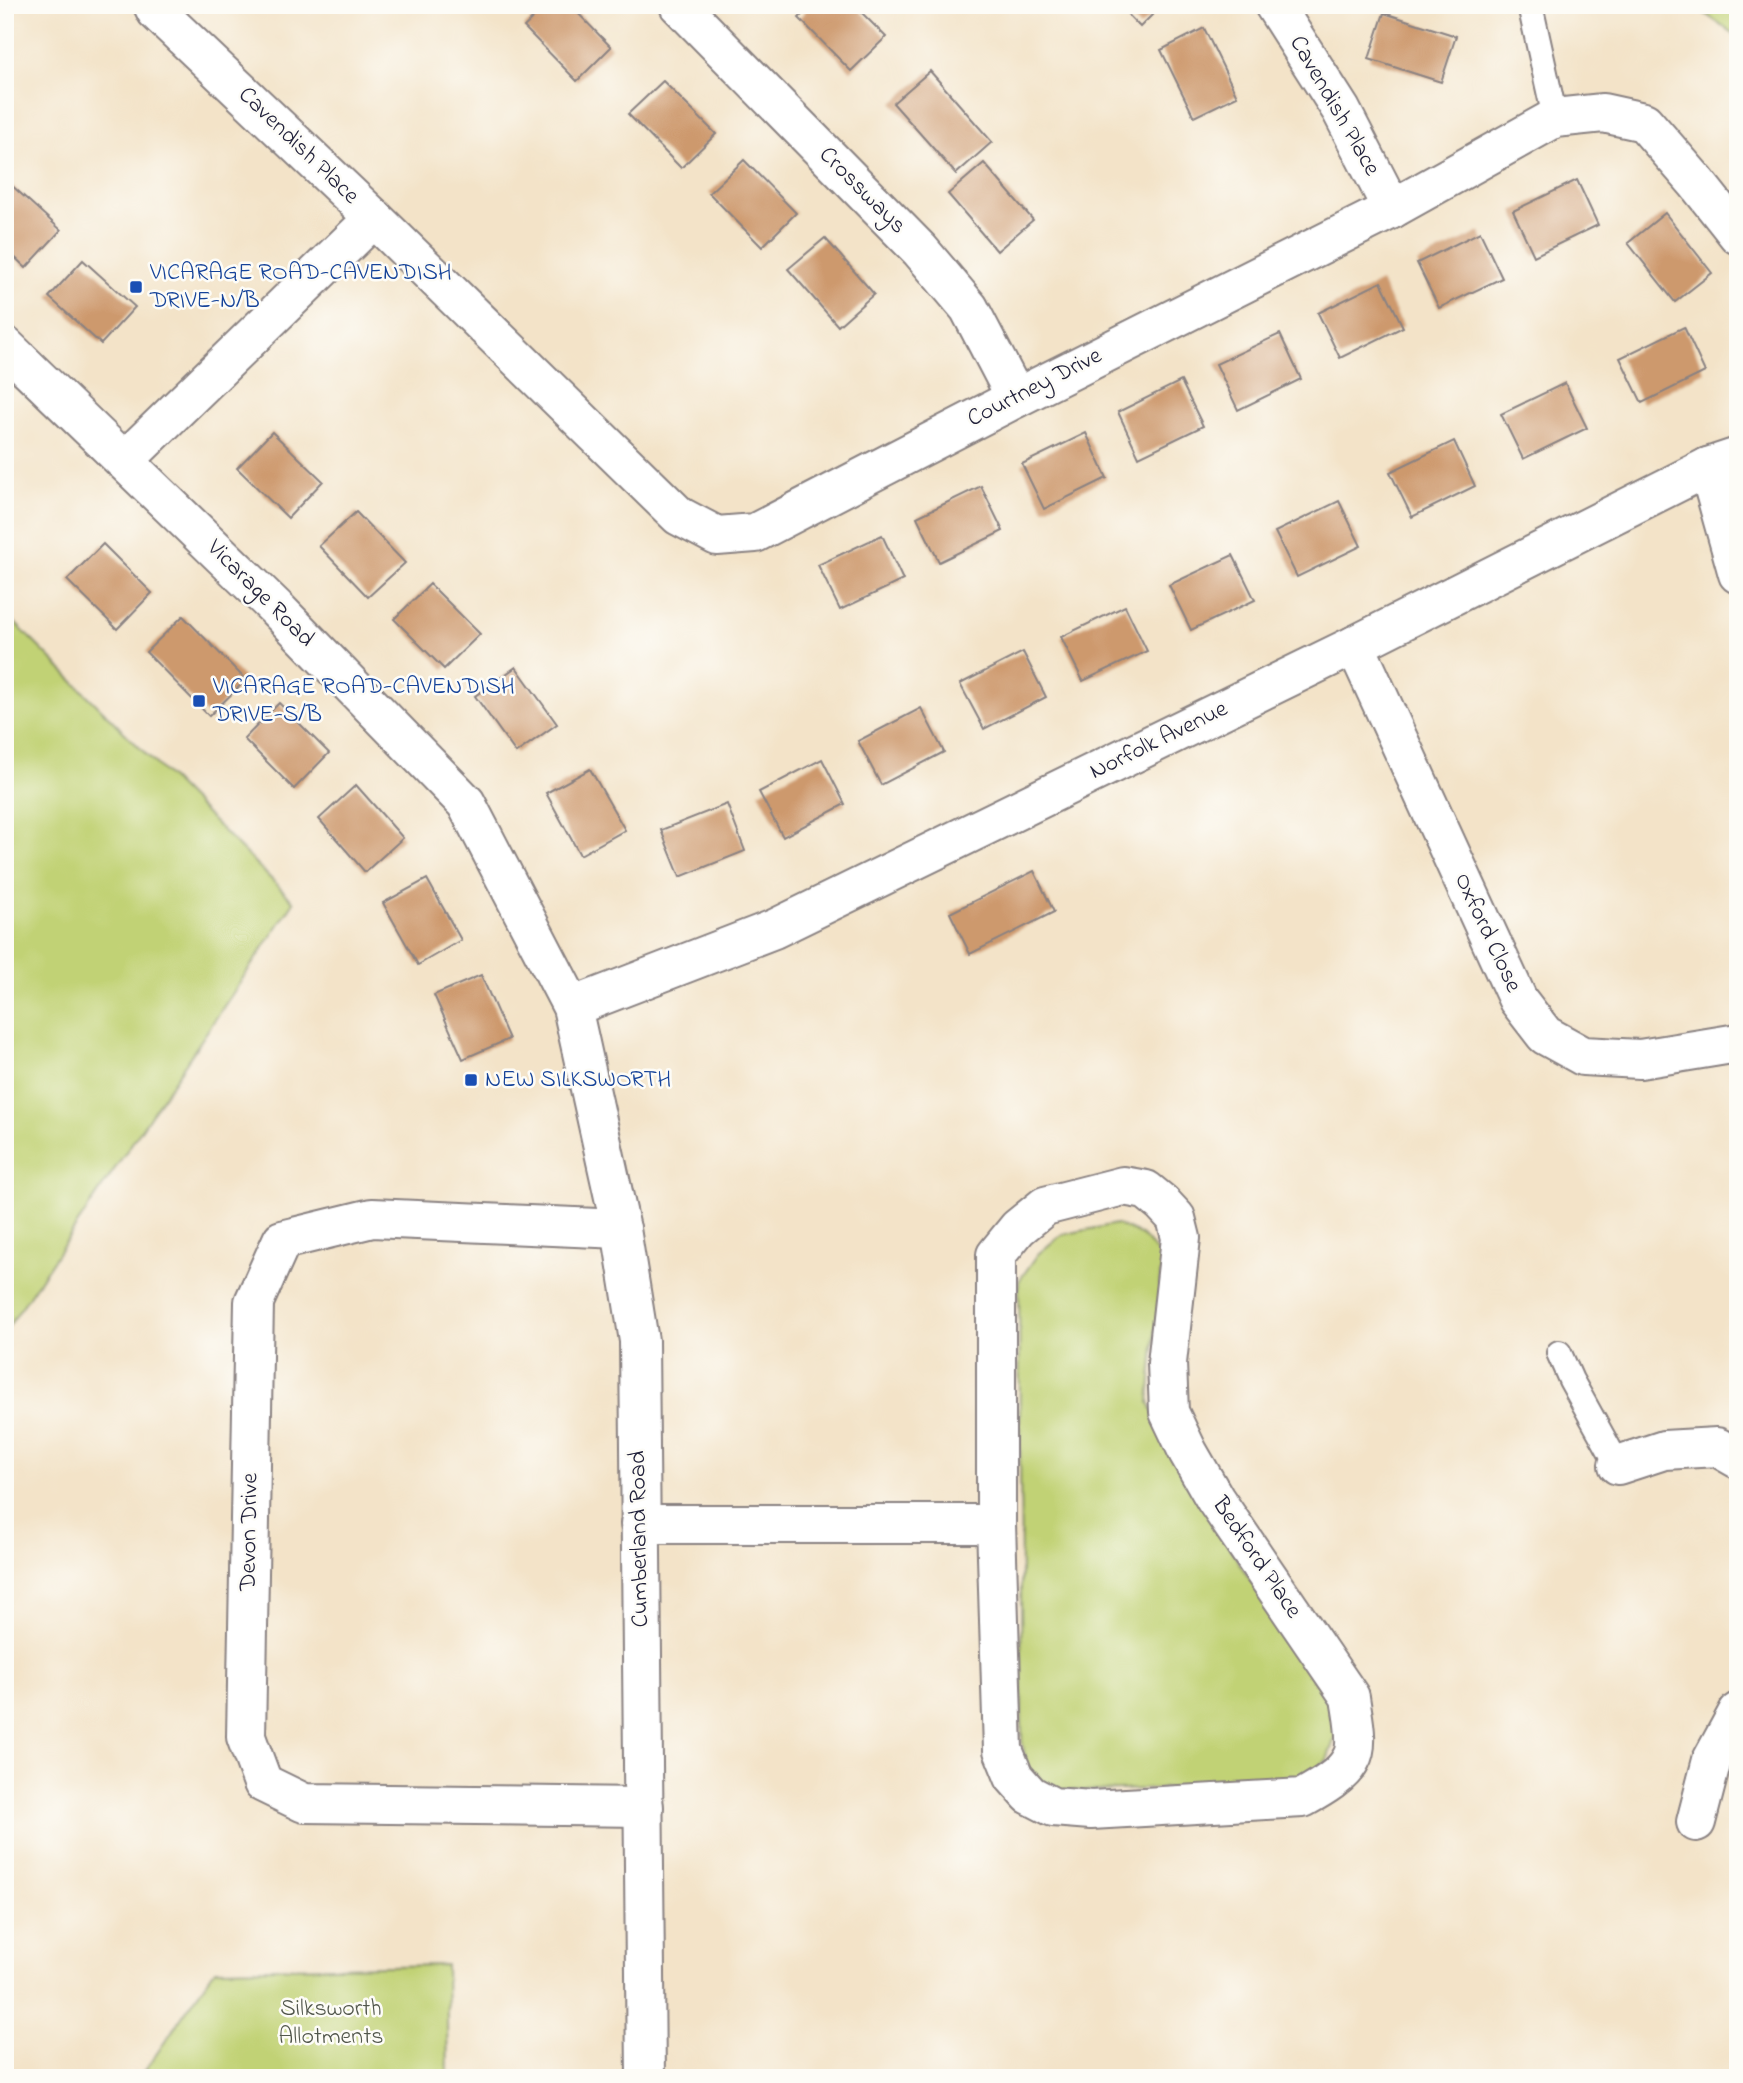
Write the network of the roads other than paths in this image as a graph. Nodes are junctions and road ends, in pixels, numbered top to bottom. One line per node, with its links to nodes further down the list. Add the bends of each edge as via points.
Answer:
1 (153, 5): 7 (street, Cavendish Place)
2 (679, 5): 10 (street, Crossways, via 920,250 969,308)
3 (1274, 5): 6 (street, Cavendish Place, via 1341,110)
4 (1530, 5): 5 (lane)
5 (1555, 118): 6 (street, Courtney Drive); 8 (street, Courtney Drive, via 1603,113 1644,122)
6 (1392, 209): 10 (street, Courtney Drive)
7 (374, 218): 10 (street, Courtney Drive, via 679,516 717,536 755,533); 11 (street, Cavendish Place)
8 (1738, 235)
9 (5, 346): 11 (street, Vicarage Road)
10 (1016, 398)
11 (124, 461): 15 (street, Vicarage Road, via 276,608 466,803)
12 (1723, 462): 13 (street); 14 (street, Norfolk Avenue)
13 (1738, 574)
14 (1355, 645): 15 (street, Norfolk Avenue, via 774,929); 16 (street, Oxford Close, via 1518,1000 1545,1035 1583,1056 1640,1059)
15 (572, 1007): 17 (street, Cumberland Road)
16 (1738, 1042)
17 (621, 1229): 21 (street, Cumberland Road, via 639,1341); 25 (street, Devon Drive, via 372,1218 282,1240 254,1302 246,1737 263,1783 304,1802)
18 (1559, 1353): 20 (lane)
19 (1738, 1459): 20 (street, via 1717,1447 1664,1450)
20 (1618, 1465)
21 (640, 1524): 22 (street); 25 (street, Cumberland Road)
22 (996, 1524): 22 (street, Bedford Place, via 996,1255 1018,1228 1045,1206 1123,1186 1146,1190 1176,1218 1181,1238 1167,1363 1169,1412 1215,1499 1350,1697 1355,1734 1352,1758 1330,1782 1303,1798 1091,1810 1053,1807 1030,1795 1014,1777 1003,1749)
23 (1738, 1712): 24 (street)
24 (1728, 1751): 26 (street, via 1712,1760)
25 (643, 1807): 27 (street, Cumberland Road)
26 (1696, 1822)
27 (646, 2078)

